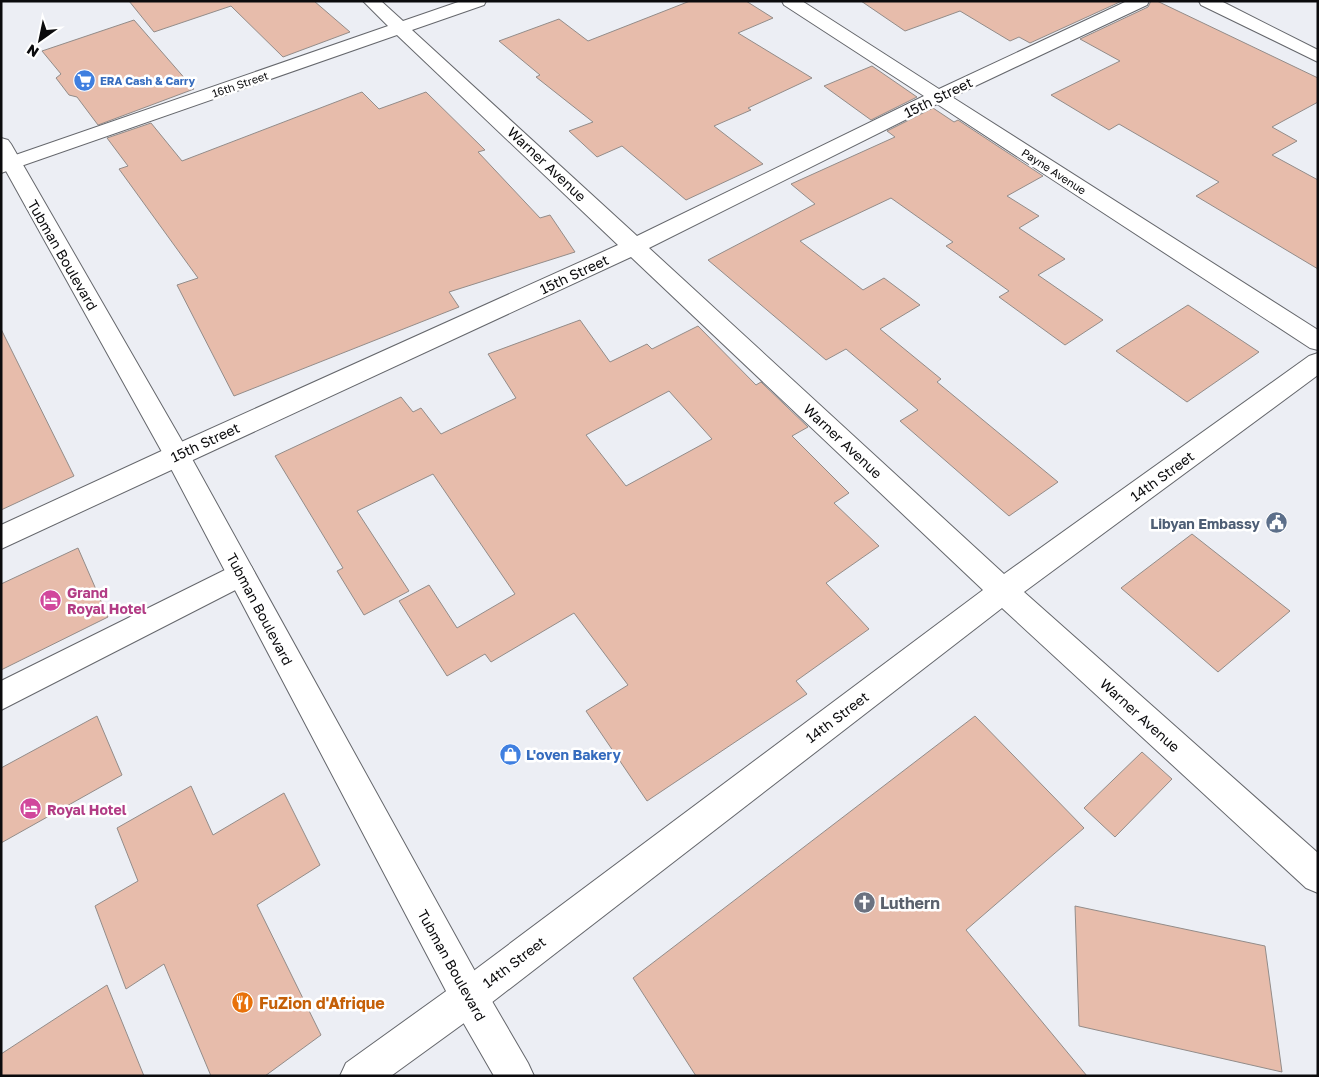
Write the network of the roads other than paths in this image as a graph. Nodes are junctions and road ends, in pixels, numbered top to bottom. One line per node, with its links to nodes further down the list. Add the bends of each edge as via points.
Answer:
1 (371, 1): 6 (main road, Warner Avenue)
2 (478, 1): 6 (main road, 16th Street)
3 (790, 1): 8 (main road, Payne Avenue)
4 (1141, 1): 8 (main road, 15th Street)
5 (1207, 1): 7 (main road)
6 (400, 28): 9 (main road, 16th Street); 10 (main road, Warner Avenue)
7 (1318, 57)
8 (939, 96): 10 (main road, 15th Street); 11 (main road, Payne Avenue)
9 (5, 158): 13 (main road, Tubman Boulevard)
10 (635, 246): 13 (main road, 15th Street); 16 (main road, Warner Avenue)
11 (1318, 342)
12 (1318, 362): 16 (main road, 14th Street)
13 (177, 455): 14 (main road, 15th Street); 15 (main road, Tubman Boulevard)
14 (1, 538)
15 (241, 574): 17 (main road); 19 (main road, Tubman Boulevard)
16 (1003, 591): 18 (main road, Warner Avenue); 19 (main road, 14th Street)
17 (1, 696)
18 (1318, 876)
19 (469, 997): 20 (main road, 14th Street); 21 (main road, Tubman Boulevard)
20 (359, 1076)
21 (515, 1076)

